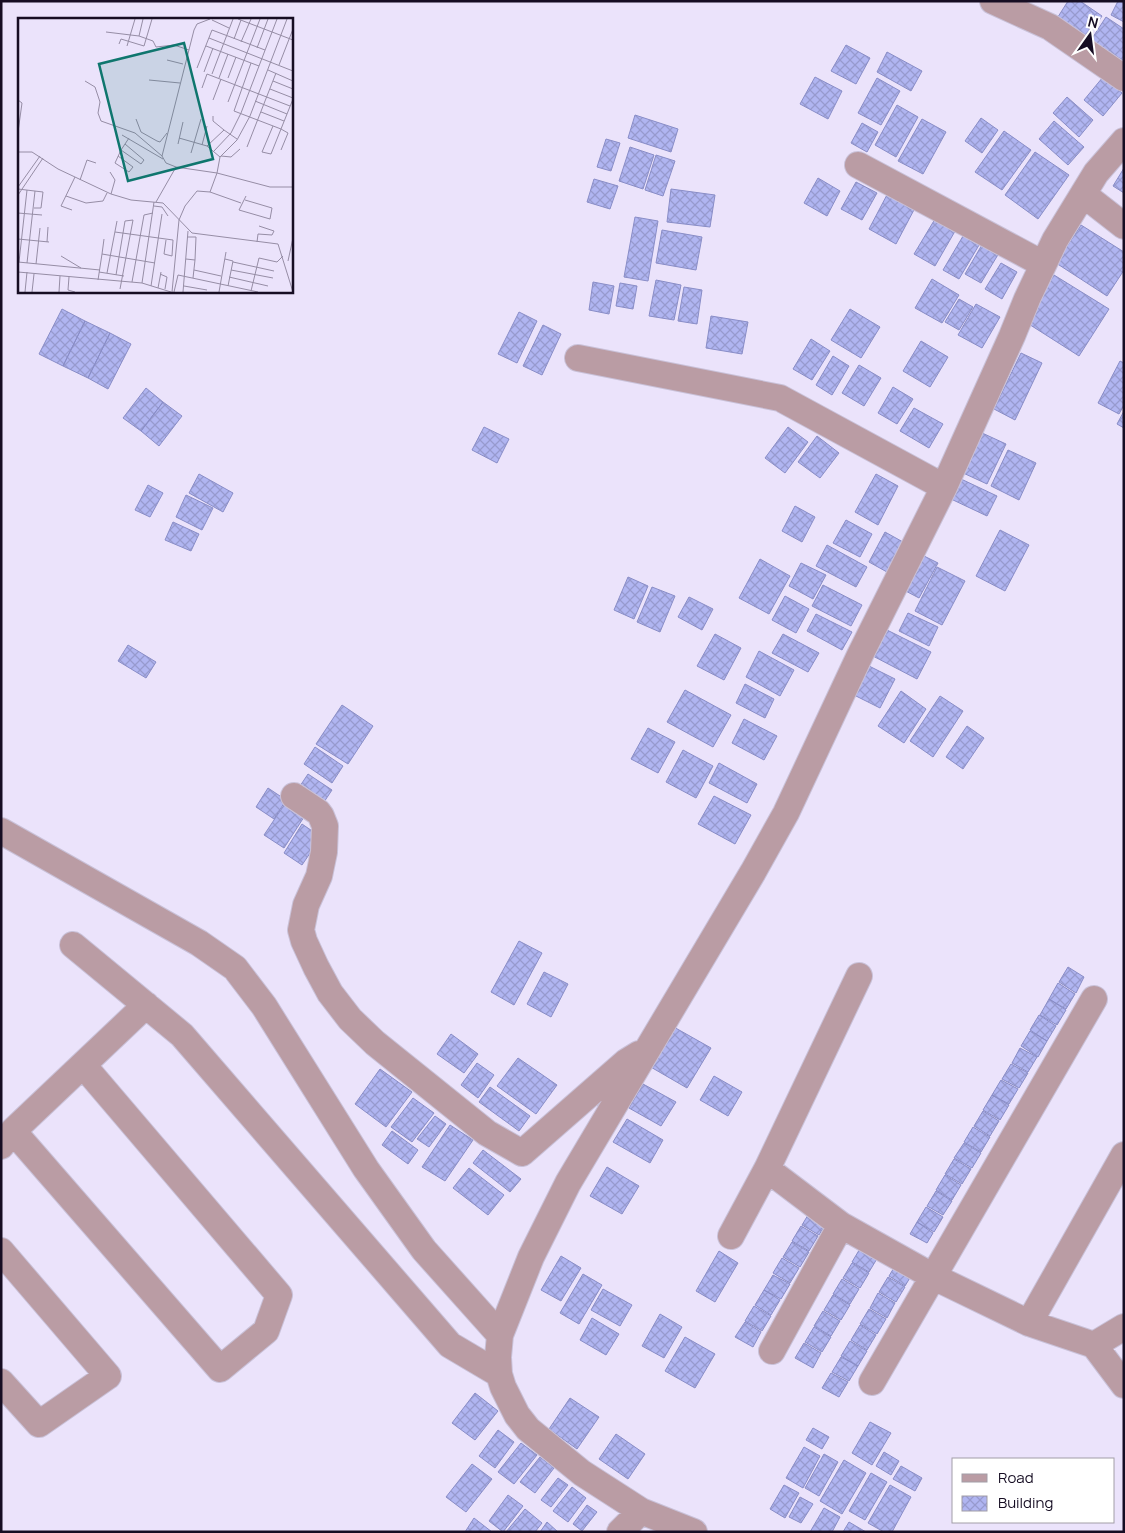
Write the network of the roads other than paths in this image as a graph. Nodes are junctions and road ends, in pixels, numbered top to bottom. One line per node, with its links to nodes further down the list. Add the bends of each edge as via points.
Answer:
1 (993, 1): 2 (street, via 1050,28)
2 (1124, 78)
3 (1124, 141): 5 (street, via 1096,173)
4 (858, 165): 7 (street)
5 (1083, 194): 6 (street); 7 (street)
6 (1124, 226)
7 (1043, 264): 9 (street)
8 (578, 358): 9 (street, via 780,398)
9 (944, 487): 16 (street, via 786,813)
10 (294, 796): 16 (street, via 318,812 325,826 319,876 306,905 301,930 330,993 350,1019 375,1043 487,1132 522,1153 626,1062)
11 (1, 831): 27 (street, via 199,943 235,968 264,1006 366,1169 424,1250)
12 (73, 945): 15 (street)
13 (859, 976): 20 (street)
14 (1094, 999): 24 (street)
15 (146, 1005): 17 (street); 30 (street, via 182,1034 450,1345)
16 (648, 1049): 27 (street, via 568,1183 531,1257)
17 (83, 1065): 18 (street); 18 (street, via 279,1295 266,1331 220,1369)
18 (7, 1138)
19 (1124, 1155): 25 (street)
20 (767, 1169): 21 (street); 22 (street)
21 (841, 1225): 24 (street); 29 (street)
22 (730, 1236)
23 (1, 1251): 31 (street, via 108,1376 39,1424)
24 (934, 1277): 25 (street); 32 (street)
25 (1029, 1323): 28 (street)
26 (1124, 1326): 28 (street)
27 (500, 1335): 30 (street)
28 (1094, 1344): 33 (street)
29 (772, 1351)
30 (499, 1374): 34 (street, via 517,1415 528,1429 582,1473)
31 (1, 1382)
32 (872, 1382)
33 (1124, 1385)
34 (641, 1511): 35 (street); 36 (street)
35 (620, 1532)
36 (694, 1532)

